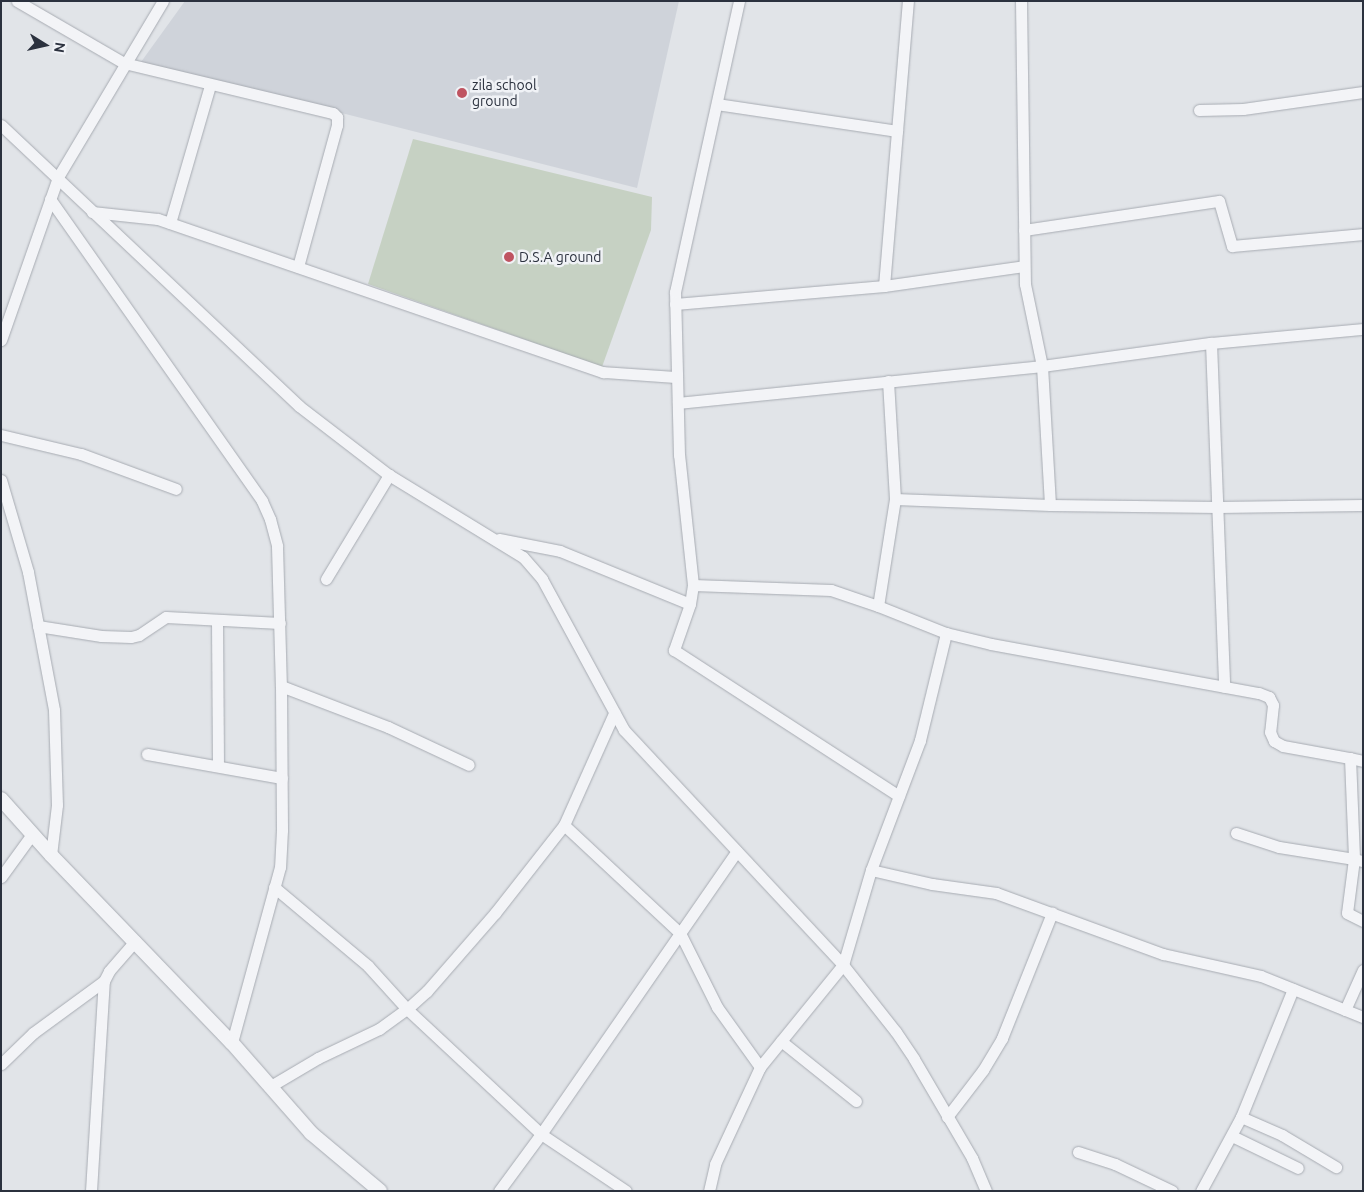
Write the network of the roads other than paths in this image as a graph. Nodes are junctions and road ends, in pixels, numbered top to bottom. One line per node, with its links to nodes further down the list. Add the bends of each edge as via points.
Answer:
1 (17, 1): 6 (street)
2 (163, 1): 6 (street)
3 (739, 1): 9 (street)
4 (908, 1): 12 (street)
5 (1022, 1): 17 (street)
6 (124, 63): 7 (street); 13 (street)
7 (210, 84): 16 (street); 20 (street, via 333,113 337,117 338,125)
8 (1363, 92): 10 (street, via 1242,109)
9 (716, 104): 12 (street); 22 (street, via 675,292)
10 (1200, 110)
11 (1, 124): 13 (street)
12 (897, 131): 21 (street)
13 (58, 177): 14 (street); 15 (street)
14 (50, 198): 24 (street); 44 (street, via 262,501 277,546)
15 (92, 212): 16 (street); 31 (street, via 299,406)
16 (170, 223): 20 (street)
17 (1024, 230): 18 (street, via 1219,201 1232,246); 19 (street)
18 (1363, 234)
19 (1024, 266): 21 (street); 26 (street)
20 (298, 267): 27 (street, via 603,372)
21 (884, 286): 22 (street)
22 (676, 304): 27 (street)
23 (1363, 329): 25 (street)
24 (1, 340)
25 (1211, 343): 26 (street); 37 (street)
26 (1042, 366): 28 (street); 36 (street)
27 (677, 377): 29 (street)
28 (888, 381): 29 (street); 34 (street)
29 (678, 402): 40 (street, via 679,455)
30 (1, 435): 33 (street, via 81,454)
31 (389, 475): 38 (street); 39 (street)
32 (1, 480): 45 (street, via 28,572)
33 (176, 489)
34 (895, 500): 36 (street); 42 (street)
35 (1363, 504): 37 (street)
36 (1050, 505): 37 (street)
37 (1218, 507): 48 (street)
38 (493, 538): 41 (street, via 560,551); 49 (street, via 523,557 542,579)
39 (326, 579)
40 (693, 584): 41 (street); 42 (street, via 830,590)
41 (690, 604): 56 (street, via 674,650)
42 (878, 606): 46 (street)
43 (217, 621): 44 (street); 45 (street, via 166,617 131,637 101,636); 54 (street)
44 (280, 623): 47 (street)
45 (38, 626): 62 (street, via 54,710 57,805)
46 (946, 633): 48 (street); 56 (street, via 920,740)
47 (281, 686): 53 (street, via 388,727); 55 (street)
48 (1224, 687): 51 (street, via 1269,697 1273,705 1270,732 1274,741 1283,746)
49 (614, 713): 58 (street); 61 (street, via 624,730)
50 (147, 754): 54 (street)
51 (1350, 758): 52 (street); 63 (street)
52 (1363, 761)
53 (469, 765)
54 (218, 766): 55 (street)
55 (282, 778): 66 (street, via 280,867)
56 (899, 796): 64 (street)
57 (1, 800): 60 (street)
58 (564, 825): 69 (street); 75 (street, via 495,913)
59 (1236, 833): 63 (street, via 1279,847)
60 (33, 834): 62 (street); 65 (street)
61 (737, 851): 69 (street); 71 (street)
62 (51, 855): 70 (street)
63 (1358, 860): 68 (street, via 1346,913)
64 (872, 870): 67 (street, via 932,884 996,893); 71 (street)
65 (1, 877)
66 (274, 887): 75 (street, via 368,966); 79 (street)
67 (1052, 913): 74 (street, via 1163,954 1261,976); 85 (street, via 1002,1038 983,1070)
68 (1363, 921)
69 (680, 933): 81 (street, via 717,1006); 86 (street)
70 (134, 940): 73 (street); 79 (street)
71 (842, 965): 78 (street); 85 (street, via 905,1046)
72 (1363, 970): 76 (street)
73 (104, 981): 80 (street, via 34,1034); 91 (street)
74 (1292, 989): 76 (street); 84 (street)
75 (408, 1008): 82 (street, via 379,1029 318,1058); 86 (street)
76 (1345, 1010): 77 (street)
77 (1363, 1017)
78 (781, 1041): 81 (street); 83 (street)
79 (232, 1043): 82 (street)
80 (1, 1064)
81 (760, 1067): 95 (street, via 715,1164)
82 (269, 1087): 92 (street, via 311,1133)
83 (856, 1101)
84 (1242, 1116): 87 (street); 89 (street, via 1282,1134)
85 (947, 1117): 96 (street, via 972,1158)
86 (541, 1134): 93 (street); 94 (street)
87 (1232, 1136): 90 (street); 98 (street)
88 (1078, 1152): 97 (street, via 1115,1164)
89 (1336, 1167)
90 (1298, 1168)
91 (92, 1191)
92 (380, 1191)
93 (499, 1191)
94 (626, 1191)
95 (708, 1191)
96 (986, 1191)
97 (1172, 1191)
98 (1200, 1191)

